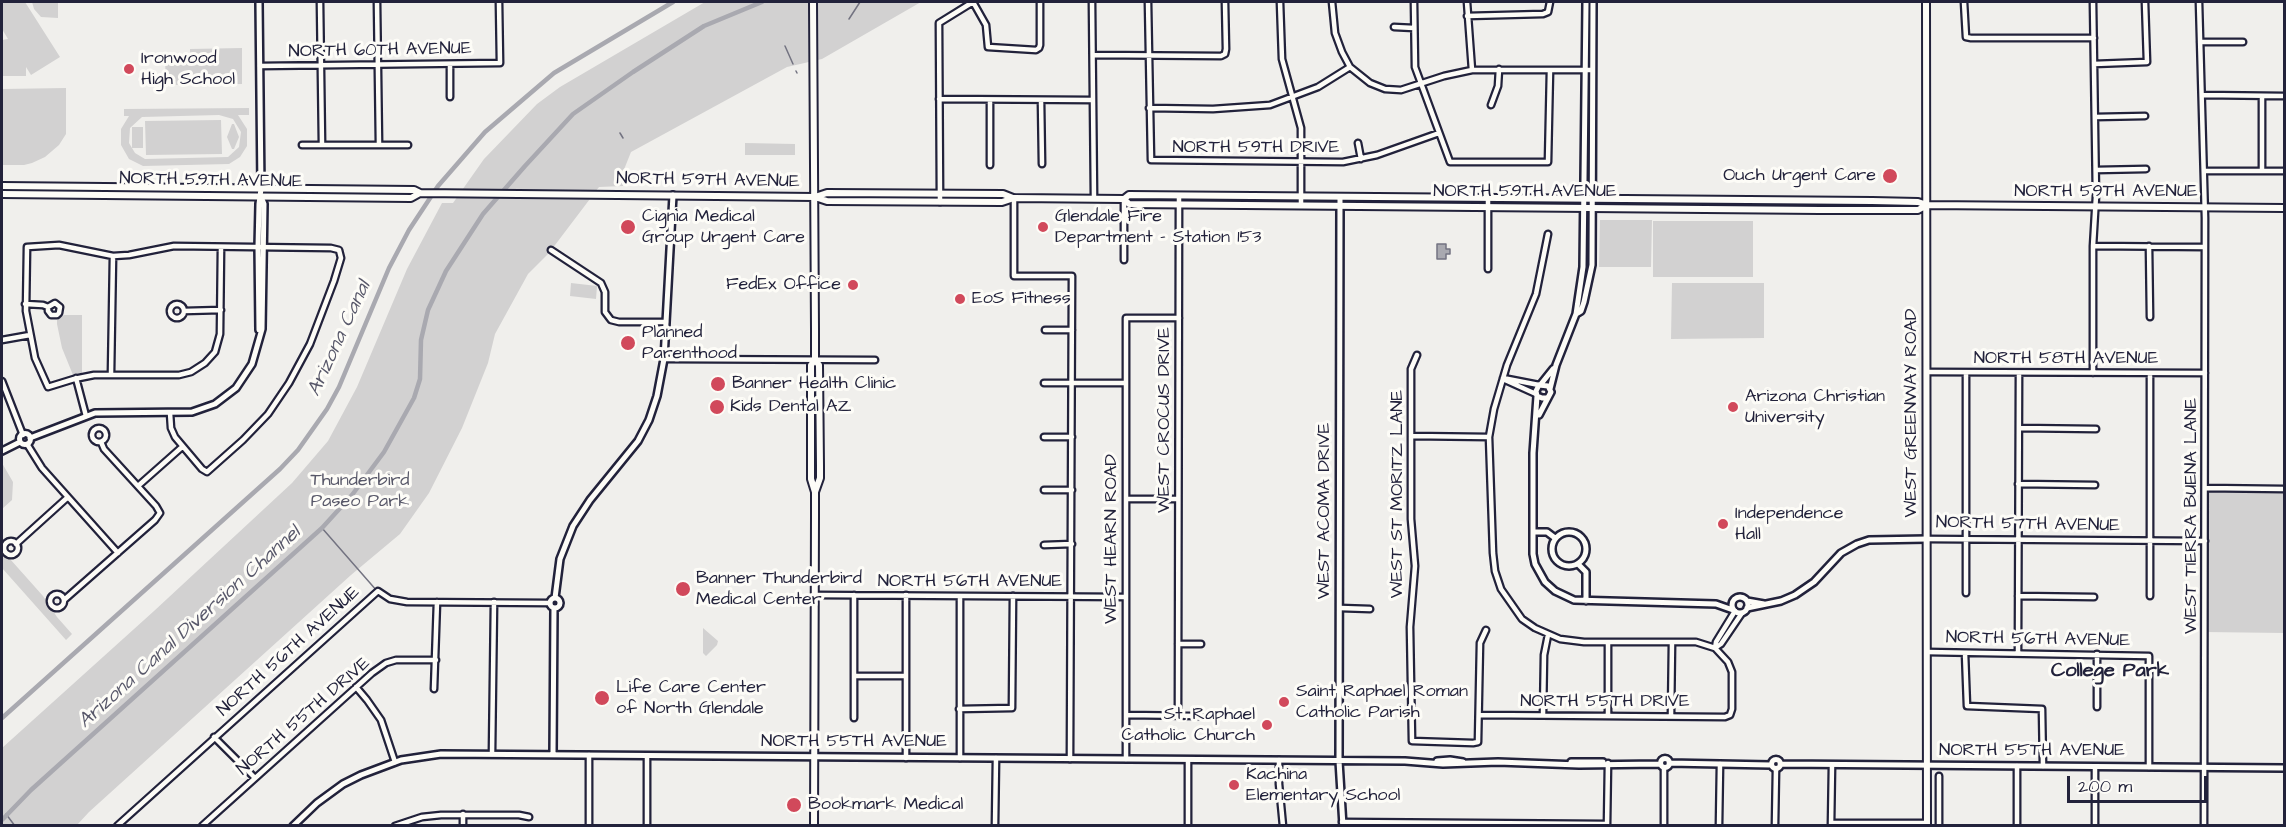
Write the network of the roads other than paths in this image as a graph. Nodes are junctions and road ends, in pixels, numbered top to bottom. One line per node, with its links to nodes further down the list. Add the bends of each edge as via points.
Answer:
1 (260, 2): 34 (street)
2 (320, 2): 35 (street)
3 (377, 2): 33 (street)
4 (499, 2): 31 (street, NORTH 60TH AVENUE, via 500,63)
5 (813, 2): 84 (main road)
6 (973, 2): 7 (street, via 986,25 988,47 992,49 1039,48); 47 (street, via 939,23)
7 (1040, 2)
8 (1092, 2): 29 (street)
9 (1148, 2): 30 (street)
10 (1225, 2): 30 (street, via 1225,54)
11 (1280, 2): 45 (street, via 1282,59)
12 (1332, 2): 36 (street, via 1335,33)
13 (1414, 2): 25 (street)
14 (1467, 2): 23 (street)
15 (1550, 2): 23 (street, via 1548,12 1543,14)
16 (1586, 2): 40 (street)
17 (1593, 2): 40 (street)
18 (1926, 2): 98 (main road, WEST GREENWAY ROAD)
19 (1964, 2): 26 (street, via 1966,37)
20 (2093, 2): 26 (street)
21 (2145, 2): 32 (street, via 2147,62)
22 (2199, 2): 27 (street, WEST TIERRA BUENA LANE)
23 (1467, 16): 38 (street)
24 (1394, 27): 25 (street)
25 (1414, 27): 41 (street, via 1414,58)
26 (2094, 38): 32 (street)
27 (2200, 42): 28 (street); 42 (street, WEST TIERRA BUENA LANE)
28 (2243, 42)
29 (1093, 55): 30 (street); 50 (street)
30 (1149, 55): 52 (street)
31 (450, 64): 33 (street, NORTH 60TH AVENUE); 46 (street)
32 (2094, 64): 54 (street)
33 (378, 65): 35 (street, NORTH 60TH AVENUE); 59 (street)
34 (260, 66): 35 (street, NORTH 60TH AVENUE); 74 (street)
35 (321, 66): 58 (street)
36 (1350, 67): 41 (street, via 1385,89 1401,90); 45 (street)
37 (1499, 69): 38 (street); 39 (street); 51 (street)
38 (1472, 70): 41 (street)
39 (1550, 70): 40 (street); 55 (street, via 1548,162 1450,162)
40 (1589, 70): 90 (street)
41 (1421, 84): 55 (street)
42 (2202, 95): 43 (street); 69 (street, WEST TIERRA BUENA LANE)
43 (2262, 96): 44 (street); 70 (street)
44 (2284, 96)
45 (1293, 97): 52 (street, via 1245,108); 64 (street, via 1300,121)
46 (450, 98)
47 (939, 99): 48 (street); 78 (street)
48 (990, 100): 49 (street); 65 (street)
49 (1041, 100): 50 (street); 66 (street)
50 (1093, 100): 87 (street)
51 (1491, 105)
52 (1149, 108): 64 (street, NORTH 59TH DRIVE, via 1151,160)
53 (2145, 116): 54 (street)
54 (2095, 117): 68 (street)
55 (1439, 133): 61 (street, NORTH 59TH DRIVE)
56 (1358, 143): 62 (street, NORTH 59TH DRIVE)
57 (302, 145): 58 (street)
58 (322, 145): 59 (street)
59 (379, 145): 60 (street)
60 (408, 146)
61 (1386, 152): 62 (street, NORTH 59TH DRIVE); 63 (street)
62 (1361, 159): 64 (street, NORTH 59TH DRIVE)
63 (1389, 161)
64 (1301, 162): 82 (street)
65 (990, 165)
66 (1042, 165)
67 (2146, 169): 68 (street)
68 (2096, 170): 101 (street)
69 (2204, 171): 70 (street); 102 (street, WEST TIERRA BUENA LANE)
70 (2262, 171): 71 (street)
71 (2284, 171)
72 (2, 186): 73 (main road, NORTH 59TH AVENUE)
73 (115, 187): 74 (main road, NORTH 59TH AVENUE); 79 (main road)
74 (261, 189): 75 (main road, NORTH 59TH AVENUE); 83 (street)
75 (423, 193): 80 (main road, NORTH 59TH AVENUE); 83 (main road, NORTH 59TH AVENUE, via 411,198)
76 (897, 193): 78 (main road, NORTH 59TH AVENUE); 84 (main road, NORTH 59TH AVENUE, via 827,193); 91 (main road, via 878,197)
77 (2, 194): 79 (main road, NORTH 59TH AVENUE)
78 (940, 194): 86 (main road, NORTH 59TH AVENUE, via 1003,194); 94 (street)
79 (101, 195): 83 (main road, NORTH 59TH AVENUE)
80 (673, 195): 84 (main road, NORTH 59TH AVENUE); 122 (street)
81 (1179, 196): 82 (main road, NORTH 59TH AVENUE); 89 (main road, NORTH 59TH AVENUE, via 1129,195); 95 (street, WEST CROCUS DRIVE)
82 (1301, 196): 85 (main road, NORTH 59TH AVENUE); 96 (street)
83 (261, 197): 111 (street)
84 (815, 197): 91 (main road, NORTH 59TH AVENUE, via 827,201); 129 (main road)
85 (1340, 197): 88 (main road, NORTH 59TH AVENUE); 97 (street, WEST ACOMA DRIVE)
86 (1014, 198): 87 (main road, NORTH 59TH AVENUE); 94 (main road, NORTH 59TH AVENUE, via 1002,202); 124 (street, via 1014,276 1072,276)
87 (1094, 198): 89 (main road, NORTH 59TH AVENUE)
88 (1488, 198): 90 (main road, NORTH 59TH AVENUE); 99 (street)
89 (1124, 199): 95 (main road, NORTH 59TH AVENUE, via 1129,204); 114 (street)
90 (1588, 199): 92 (main road, NORTH 59TH AVENUE); 100 (street)
91 (876, 201): 94 (main road, NORTH 59TH AVENUE)
92 (1834, 201): 93 (main road, NORTH 59TH AVENUE); 104 (main road)
93 (1872, 201): 98 (main road, NORTH 59TH AVENUE, via 1918,201); 105 (main road)
94 (940, 202)
95 (1179, 204): 96 (main road, NORTH 59TH AVENUE); 121 (street, WEST CROCUS DRIVE)
96 (1301, 205): 97 (main road, NORTH 59TH AVENUE)
97 (1340, 205): 99 (main road, NORTH 59TH AVENUE); 211 (street, WEST ACOMA DRIVE)
98 (1927, 206): 101 (main road, NORTH 59TH AVENUE); 105 (main road, NORTH 59TH AVENUE, via 1918,210); 132 (main road, WEST GREENWAY ROAD)
99 (1488, 207): 100 (main road, NORTH 59TH AVENUE); 115 (street)
100 (1588, 207): 104 (main road, NORTH 59TH AVENUE); 131 (street, via 1576,314)
101 (2096, 207): 102 (main road, NORTH 59TH AVENUE); 107 (street)
102 (2205, 207): 103 (main road, NORTH 59TH AVENUE); 110 (street, WEST TIERRA BUENA LANE)
103 (2284, 208)
104 (1835, 210): 105 (main road, NORTH 59TH AVENUE)
105 (1873, 210)
106 (1548, 234): 140 (street, via 1536,294)
107 (2093, 246): 108 (street); 135 (street)
108 (2149, 246): 110 (street); 120 (street)
109 (221, 247): 111 (street); 113 (street, via 174,246); 118 (street)
110 (2205, 247): 137 (street, WEST TIERRA BUENA LANE)
111 (261, 248): 150 (street, via 264,311 255,357 242,382 220,401 192,412); 165 (street, via 339,250 341,258 334,281 310,344 268,414 207,471)
112 (552, 250): 122 (street, via 600,283 605,292 605,312 611,320)
113 (112, 256): 116 (street, via 59,245 27,246); 138 (street)
114 (1124, 260)
115 (1488, 269)
116 (26, 304): 117 (street); 125 (street)
117 (48, 307)
118 (221, 310): 119 (street); 138 (street, via 218,344 205,363 191,372)
119 (184, 311)
120 (2150, 317)
121 (1179, 318): 144 (street, WEST HEARN ROAD, via 1126,318); 178 (street, WEST CROCUS DRIVE)
122 (666, 322): 128 (street)
123 (1045, 330): 124 (street)
124 (1072, 330): 143 (street)
125 (30, 335): 126 (street); 139 (street, via 40,375 48,387)
126 (2, 340)
127 (1417, 355): 157 (street, WEST ST MORITZ LANE, via 1412,369)
128 (664, 359): 129 (street); 208 (street, via 657,396 643,432 570,532 560,558)
129 (815, 360): 130 (street); 152 (main road, via 811,364); 167 (main road, via 819,365)
130 (875, 360)
131 (1556, 365): 146 (street); 147 (street)
132 (1928, 372): 133 (street, NORTH 58TH AVENUE); 181 (main road, WEST GREENWAY ROAD)
133 (1966, 373): 134 (street, NORTH 58TH AVENUE); 182 (street)
134 (2019, 373): 135 (street, NORTH 58TH AVENUE); 154 (street)
135 (2093, 373): 136 (street, NORTH 58TH AVENUE)
136 (2150, 373): 137 (street, NORTH 58TH AVENUE); 184 (street)
137 (2205, 373): 171 (street, WEST TIERRA BUENA LANE)
138 (111, 374): 139 (street)
139 (76, 378): 151 (street)
140 (1503, 378): 145 (street); 160 (street)
141 (2, 381): 156 (street)
142 (1044, 383): 143 (street)
143 (1072, 383): 144 (street); 159 (street)
144 (1126, 383): 177 (street, WEST HEARN ROAD)
145 (1521, 384): 146 (street); 148 (street)
146 (1540, 385): 147 (street, via 1546,384); 148 (street)
147 (1550, 389): 149 (street)
148 (1537, 395): 149 (street); 153 (street)
149 (1546, 398): 153 (street)
150 (170, 414): 151 (street); 165 (street, via 171,428)
151 (86, 416): 161 (street)
152 (811, 416): 167 (main road, via 815,456); 175 (main road, via 811,479)
153 (1537, 419): 179 (street)
154 (2019, 428): 155 (street); 168 (street)
155 (2096, 429)
156 (23, 435): 161 (street); 162 (street)
157 (1411, 436): 160 (street); 236 (street, WEST ST MORITZ LANE, via 1415,566 1410,627 1412,741 1478,742)
158 (1044, 437): 159 (street)
159 (1072, 437): 174 (street)
160 (1489, 437): 218 (street, via 1495,571 1510,606 1522,619)
161 (30, 438): 164 (street)
162 (20, 442): 164 (street); 166 (street)
163 (101, 442): 170 (street)
164 (27, 444): 176 (street, via 33,457)
165 (182, 447): 170 (street)
166 (2, 451)
167 (820, 466): 175 (main road)
168 (2018, 484): 169 (street); 183 (street)
169 (2096, 485)
170 (138, 486): 189 (street, via 160,513)
171 (2205, 488): 172 (street); 185 (street, WEST TIERRA BUENA LANE)
172 (2284, 489)
173 (1044, 490): 174 (street)
174 (1072, 490): 187 (street)
175 (815, 492): 192 (main road)
176 (68, 497): 186 (street); 189 (street)
177 (1126, 499): 178 (street); 200 (street, WEST HEARN ROAD)
178 (1178, 499): 221 (street, WEST CROCUS DRIVE)
179 (1533, 532): 180 (street, via 1547,532); 204 (street, via 1535,564 1545,582 1566,597)
180 (1555, 538): 190 (street, via 1551,550 1556,561 1566,567); 190 (street, via 1566,532 1582,538 1586,549)
181 (1927, 539): 182 (street, NORTH 57TH AVENUE); 210 (street, NORTH 57TH AVENUE, via 1869,540 1857,544 1841,553 1805,589); 224 (main road, WEST GREENWAY ROAD)
182 (1966, 539): 183 (street, NORTH 57TH AVENUE); 191 (street)
183 (2018, 540): 184 (street, NORTH 57TH AVENUE); 198 (street)
184 (2150, 541): 185 (street, NORTH 57TH AVENUE); 199 (street)
185 (2205, 542): 268 (street, WEST TIERRA BUENA LANE)
186 (16, 544)
187 (1072, 544): 188 (street); 197 (street)
188 (1044, 545)
189 (118, 553): 203 (street)
190 (1578, 564): 204 (street, via 1586,572)
191 (1966, 593)
192 (815, 595): 193 (street, NORTH 56TH AVENUE); 248 (main road)
193 (854, 595): 194 (street, NORTH 56TH AVENUE); 229 (street)
194 (906, 595): 195 (street, NORTH 56TH AVENUE); 230 (street)
195 (960, 596): 196 (street, NORTH 56TH AVENUE); 234 (street)
196 (1013, 596): 197 (street, NORTH 56TH AVENUE); 234 (street, via 1012,708)
197 (1071, 596): 200 (street, NORTH 56TH AVENUE); 252 (street)
198 (2018, 596): 201 (street); 226 (street)
199 (2150, 596)
200 (1126, 597): 235 (street, WEST HEARN ROAD)
201 (2094, 597)
202 (1735, 599): 205 (street, via 1742,597); 209 (street); 214 (street)
203 (63, 600)
204 (1586, 601): 209 (street)
205 (1747, 601): 210 (street, NORTH 57TH AVENUE); 212 (street)
206 (437, 602): 207 (street, NORTH 56TH AVENUE); 228 (street); 243 (street, NORTH 56TH AVENUE, via 396,600 378,591)
207 (494, 602): 208 (street, NORTH 56TH AVENUE); 244 (street)
208 (553, 603): 245 (street)
209 (1716, 604): 214 (street)
210 (1764, 604): 212 (street, NORTH 57TH AVENUE)
211 (1340, 608): 213 (street); 256 (street, WEST ACOMA DRIVE)
212 (1748, 608): 215 (street)
213 (1370, 609)
214 (1734, 610): 215 (street); 217 (street)
215 (1742, 613): 217 (street)
216 (1486, 630): 236 (street, via 1480,643)
217 (1726, 631): 223 (street, via 1721,645)
218 (1548, 635): 219 (street, via 1572,641); 237 (street)
219 (1608, 642): 220 (street); 240 (street)
220 (1672, 642): 223 (street, via 1705,643); 241 (street)
221 (1178, 644): 222 (street); 238 (street, WEST CROCUS DRIVE)
222 (1201, 644)
223 (1715, 648): 241 (street, NORTH 55TH DRIVE, via 1732,672 1730,715)
224 (1927, 652): 225 (street, NORTH 56TH AVENUE); 263 (main road, WEST GREENWAY ROAD)
225 (1965, 653): 226 (street, NORTH 56TH AVENUE); 265 (street, via 1967,706 2042,709)
226 (2018, 653): 227 (street, NORTH 56TH AVENUE)
227 (2097, 654): 233 (street); 267 (street, NORTH 56TH AVENUE, via 2148,656)
228 (436, 660): 231 (street, NORTH 55TH DRIVE, via 386,663); 232 (street)
229 (854, 676): 230 (street); 242 (street)
230 (906, 676): 249 (street)
231 (356, 687): 257 (street, via 381,720); 271 (street, NORTH 55TH DRIVE)
232 (434, 689)
233 (2097, 707)
234 (960, 709): 250 (street)
235 (1126, 715): 238 (street); 253 (street, WEST HEARN ROAD)
236 (1480, 715): 237 (street, NORTH 55TH DRIVE)
237 (1544, 715): 240 (street, NORTH 55TH DRIVE)
238 (1178, 716): 239 (street)
239 (1200, 716)
240 (1608, 716): 241 (street, NORTH 55TH DRIVE)
241 (1671, 716)
242 (854, 718)
243 (214, 738): 271 (street); 277 (street, NORTH 56TH AVENUE)
244 (492, 754): 245 (street, NORTH 55TH AVENUE); 257 (street, NORTH 55TH AVENUE, via 441,754)
245 (553, 754): 246 (street, NORTH 55TH AVENUE)
246 (589, 755): 247 (street, NORTH 55TH AVENUE); 282 (street)
247 (647, 756): 248 (street, NORTH 55TH AVENUE); 283 (street)
248 (814, 757): 249 (street, NORTH 55TH AVENUE); 284 (main road)
249 (906, 758): 250 (street, NORTH 55TH AVENUE)
250 (960, 758): 251 (street, NORTH 55TH AVENUE)
251 (996, 758): 252 (street, NORTH 55TH AVENUE); 285 (street)
252 (1070, 759): 253 (street, NORTH 55TH AVENUE)
253 (1126, 759): 254 (street, NORTH 55TH AVENUE)
254 (1188, 760): 255 (street, NORTH 55TH AVENUE); 286 (street)
255 (1279, 760): 256 (street, NORTH 55TH AVENUE); 287 (street)
256 (1339, 761): 258 (street, NORTH 55TH AVENUE); 274 (street, WEST ACOMA DRIVE)
257 (395, 762): 279 (street, NORTH 55TH AVENUE, via 343,784)
258 (1608, 763): 261 (street, NORTH 55TH AVENUE); 290 (street)
259 (1720, 764): 261 (street, NORTH 55TH AVENUE); 262 (street, NORTH 55TH AVENUE); 292 (street)
260 (1832, 765): 262 (street, NORTH 55TH AVENUE); 263 (street, NORTH 55TH AVENUE); 275 (street)
261 (1662, 766): 291 (street)
262 (1776, 766): 293 (street)
263 (1927, 766): 264 (street, NORTH 55TH AVENUE); 276 (main road, WEST GREENWAY ROAD)
264 (2017, 766): 265 (street, NORTH 55TH AVENUE); 295 (street)
265 (2043, 766): 266 (street, NORTH 55TH AVENUE)
266 (2095, 766): 267 (street, NORTH 55TH AVENUE); 296 (street)
267 (2149, 767): 268 (street, NORTH 55TH AVENUE)
268 (2205, 768): 269 (street, NORTH 55TH AVENUE); 297 (street, WEST TIERRA BUENA LANE)
269 (2284, 768)
270 (1939, 776): 294 (street)
271 (255, 778): 278 (street, NORTH 55TH DRIVE)
272 (463, 814): 273 (street); 280 (street, via 422,817); 281 (street)
273 (529, 817)
274 (1342, 824): 288 (street)
275 (1831, 824): 276 (street)
276 (1927, 824)
277 (117, 825)
278 (202, 825)
279 (294, 825)
280 (395, 825)
281 (463, 825)
282 (589, 825)
283 (647, 825)
284 (814, 825)
285 (995, 825)
286 (1188, 825)
287 (1283, 825)
288 (1494, 825): 289 (street)
289 (1550, 825): 290 (street)
290 (1607, 825)
291 (1664, 825)
292 (1719, 825)
293 (1776, 825)
294 (1939, 825)
295 (2017, 825)
296 (2095, 825)
297 (2204, 825)

